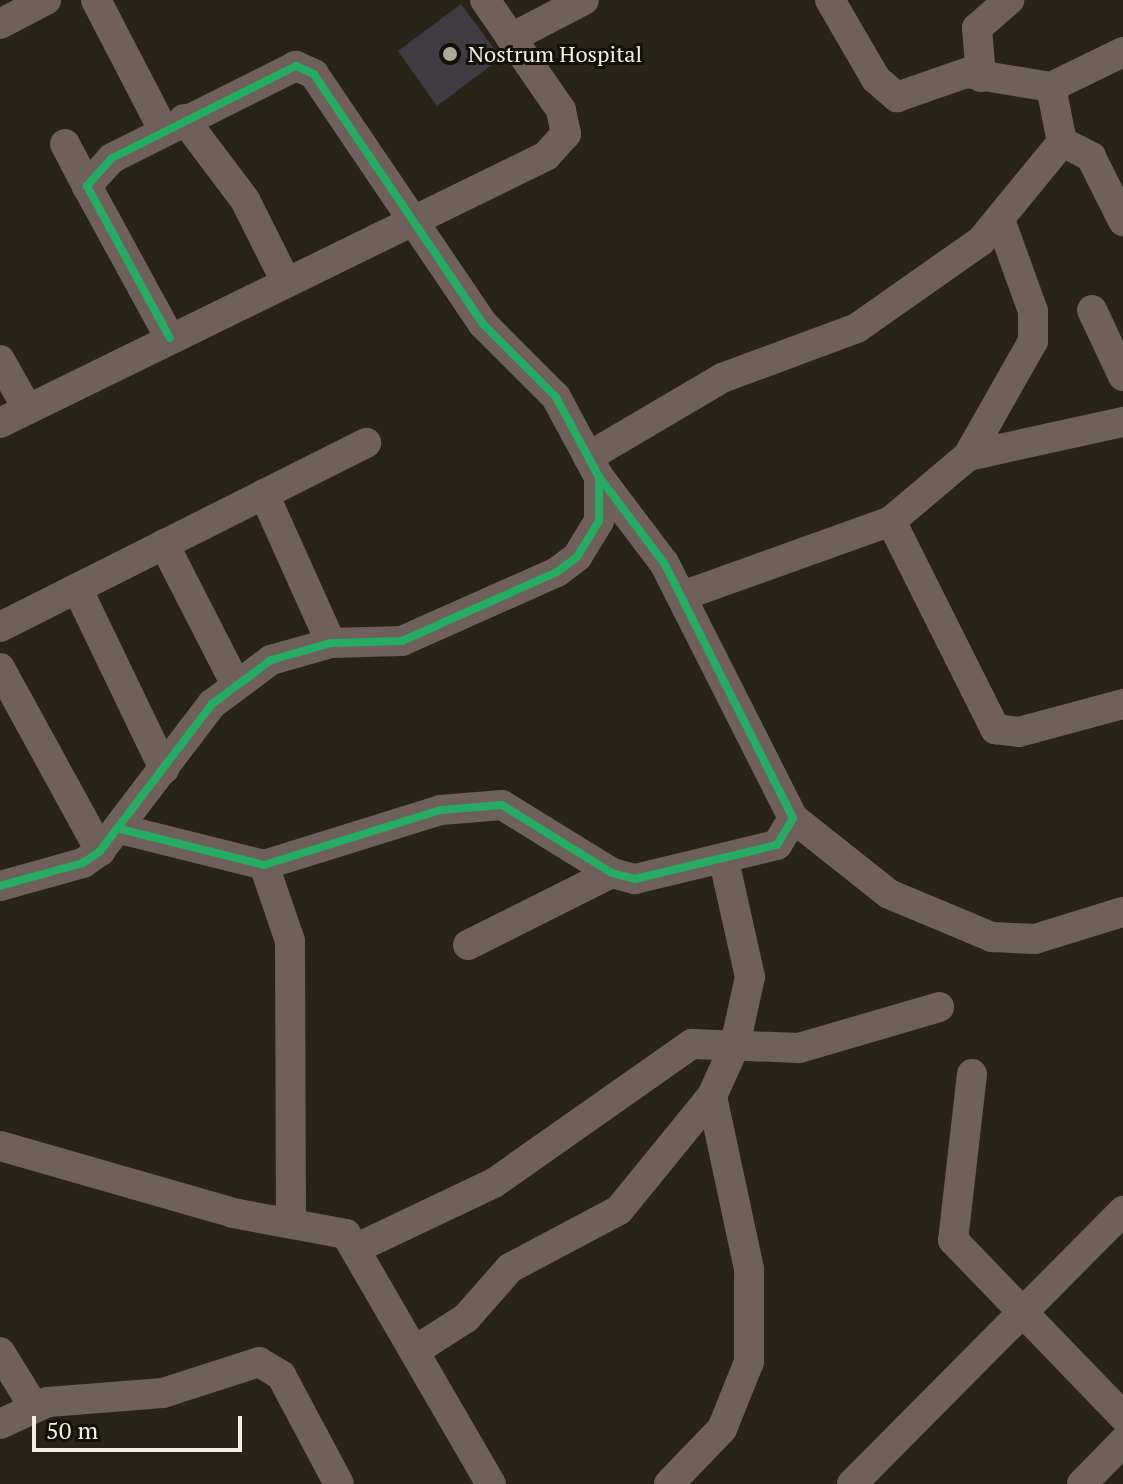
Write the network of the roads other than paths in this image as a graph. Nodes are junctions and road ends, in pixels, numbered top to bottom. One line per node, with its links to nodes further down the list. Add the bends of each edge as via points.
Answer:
1 (46, 0): 7 (street)
2 (96, 0): 12 (street)
3 (485, 0): 8 (street)
4 (584, 0): 8 (street)
5 (830, 0): 10 (street, via 887,92 907,96 951,75)
6 (1009, 0): 10 (street, via 977,28)
7 (0, 24)
8 (511, 38): 16 (street, via 561,110 566,134 546,156)
9 (1123, 52): 11 (street)
10 (981, 77): 11 (street)
11 (1051, 87): 13 (street)
12 (173, 124): 15 (street, via 112,158); 16 (street, via 274,72 305,70); 19 (street, via 245,200)
13 (1062, 142): 17 (street); 18 (street, via 1091,157)
14 (65, 144): 15 (street)
15 (87, 186): 21 (street)
16 (417, 217): 19 (street); 29 (street, via 483,324 556,397)
17 (1000, 220): 28 (street, via 1033,311 1033,341); 29 (street, via 951,264 857,328 722,378)
18 (1123, 221)
19 (286, 282): 21 (street)
20 (1092, 310): 23 (street)
21 (170, 338): 24 (street)
22 (0, 360): 24 (street)
23 (1123, 376)
24 (27, 408): 26 (street)
25 (1123, 422): 28 (street)
26 (0, 423)
27 (366, 443): 30 (street)
28 (968, 456): 31 (street)
29 (594, 467): 34 (street); 36 (street, via 599,521 577,557 557,572 402,641)
30 (264, 494): 32 (street); 36 (street)
31 (891, 521): 34 (street); 39 (street, via 995,729 1019,732)
32 (164, 544): 33 (street); 38 (street)
33 (77, 588): 35 (street); 40 (street)
34 (682, 596): 41 (street)
35 (0, 627)
36 (331, 643): 38 (street, via 271,660)
37 (0, 668): 43 (street)
38 (235, 683): 40 (street)
39 (1123, 704)
40 (164, 769): 42 (street)
41 (793, 818): 44 (street, via 777,845); 48 (street, via 889,894 992,937 1035,939)
42 (120, 829): 43 (street); 45 (street)
43 (100, 851): 47 (street, via 83,863)
44 (724, 861): 46 (street, via 635,879); 51 (street, via 750,952)
45 (264, 865): 46 (street, via 473,804 525,814); 56 (street, via 290,941)
46 (612, 873): 49 (street)
47 (0, 886)
48 (1123, 912)
49 (468, 945)
50 (939, 1007): 51 (street, via 819,1044 781,1050)
51 (735, 1045): 53 (street); 57 (street, via 692,1044 494,1183)
52 (972, 1074): 58 (street, via 953,1240)
53 (712, 1096): 59 (street, via 619,1210 510,1268 466,1318); 68 (street, via 749,1269 749,1362 722,1429)
54 (0, 1146): 56 (street)
55 (1123, 1211): 58 (street)
56 (291, 1223): 57 (street, via 346,1234)
57 (359, 1247): 59 (street)
58 (1021, 1314): 62 (street); 69 (street)
59 (416, 1350): 67 (street)
60 (0, 1352): 61 (street)
61 (34, 1407): 63 (street); 66 (street, via 163,1393 259,1362 281,1375)
62 (1123, 1416)
63 (0, 1424)
64 (1123, 1442): 65 (street)
65 (1089, 1482)
66 (339, 1484)
67 (491, 1484)
68 (669, 1484)
69 (852, 1484)

